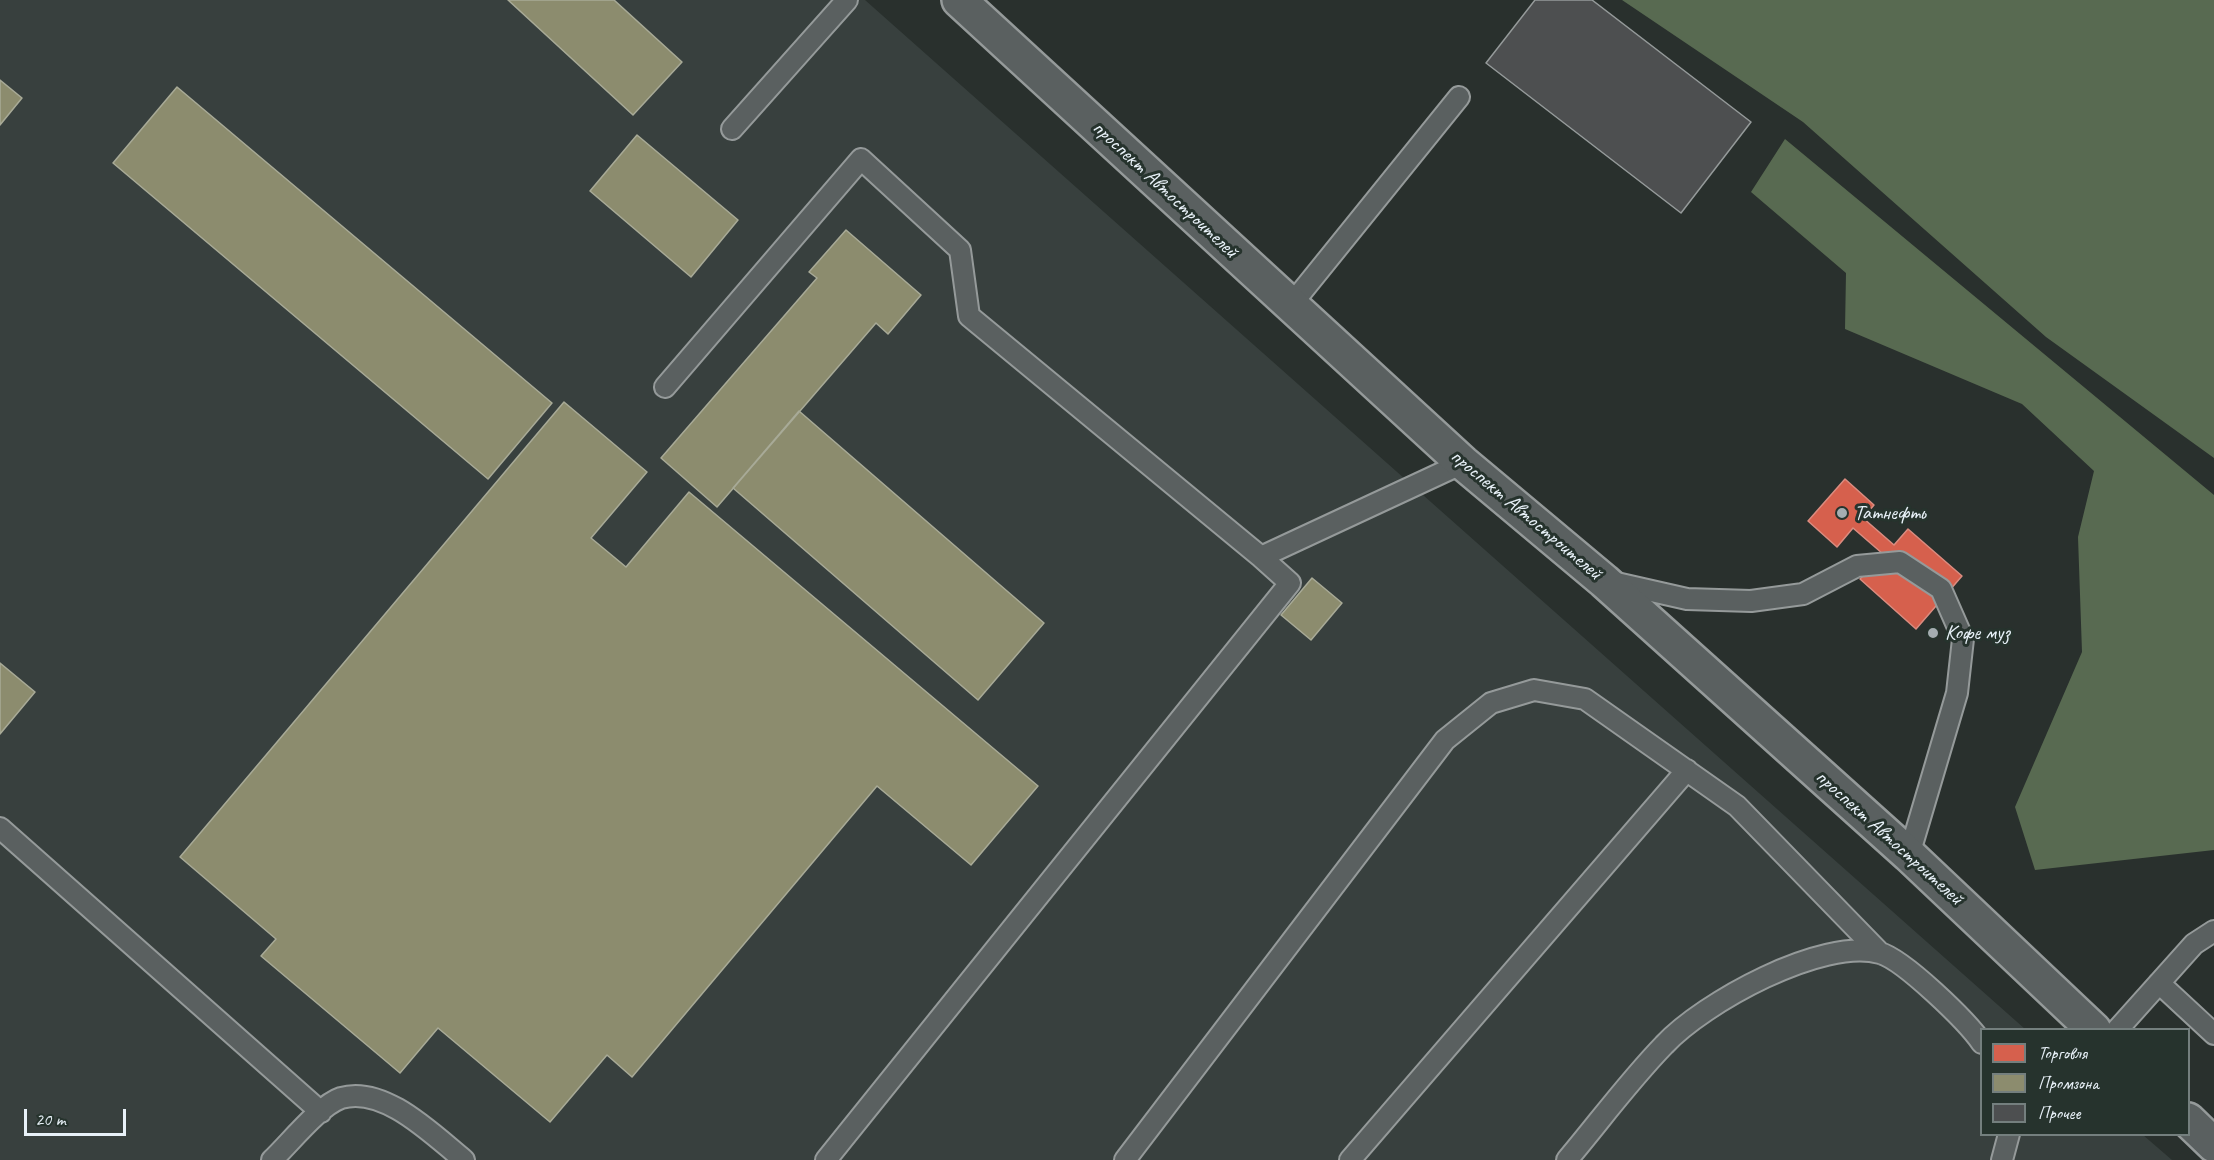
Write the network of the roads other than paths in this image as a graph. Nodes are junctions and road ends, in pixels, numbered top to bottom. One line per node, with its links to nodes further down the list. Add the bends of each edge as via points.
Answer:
1 (847, 0): 4 (lane)
2 (959, 0): 5 (main road, проспект Автостроителей)
3 (1459, 97): 5 (lane)
4 (732, 129)
5 (1291, 305): 7 (main road, проспект Автостроителей)
6 (665, 387): 8 (lane, via 861,159 960,250 969,316)
7 (1463, 463): 8 (lane); 9 (main road, проспект Автостроителей)
8 (1261, 557): 26 (lane, via 1290,584)
9 (1604, 581): 12 (main road, проспект Автостроителей); 12 (lane, via 1687,599 1751,601 1803,594 1857,566 1900,562 1941,589 1963,639 1957,693)
10 (1687, 770): 14 (lane, via 1737,806); 27 (lane, via 1585,699 1534,690 1491,703 1445,740); 28 (lane)
11 (0, 828): 20 (lane)
12 (1909, 855): 16 (main road, проспект Автостроителей)
13 (2214, 931): 15 (lane, via 2194,944)
14 (1880, 953): 19 (lane, via 1929,986); 29 (lane, via 1831,952 1778,970 1705,1012 1665,1044)
15 (2158, 983): 17 (lane); 18 (lane)
16 (2093, 1028)
17 (2118, 1028)
18 (2214, 1034)
19 (1980, 1041)
20 (321, 1112): 24 (lane); 25 (lane, via 340,1098 371,1096 406,1114)
21 (2190, 1122): 23 (main road)
22 (2008, 1136): 30 (lane)
23 (2214, 1145)
24 (272, 1160)
25 (464, 1160)
26 (826, 1160)
27 (1125, 1160)
28 (1350, 1160)
29 (1567, 1160)
30 (2002, 1160)

